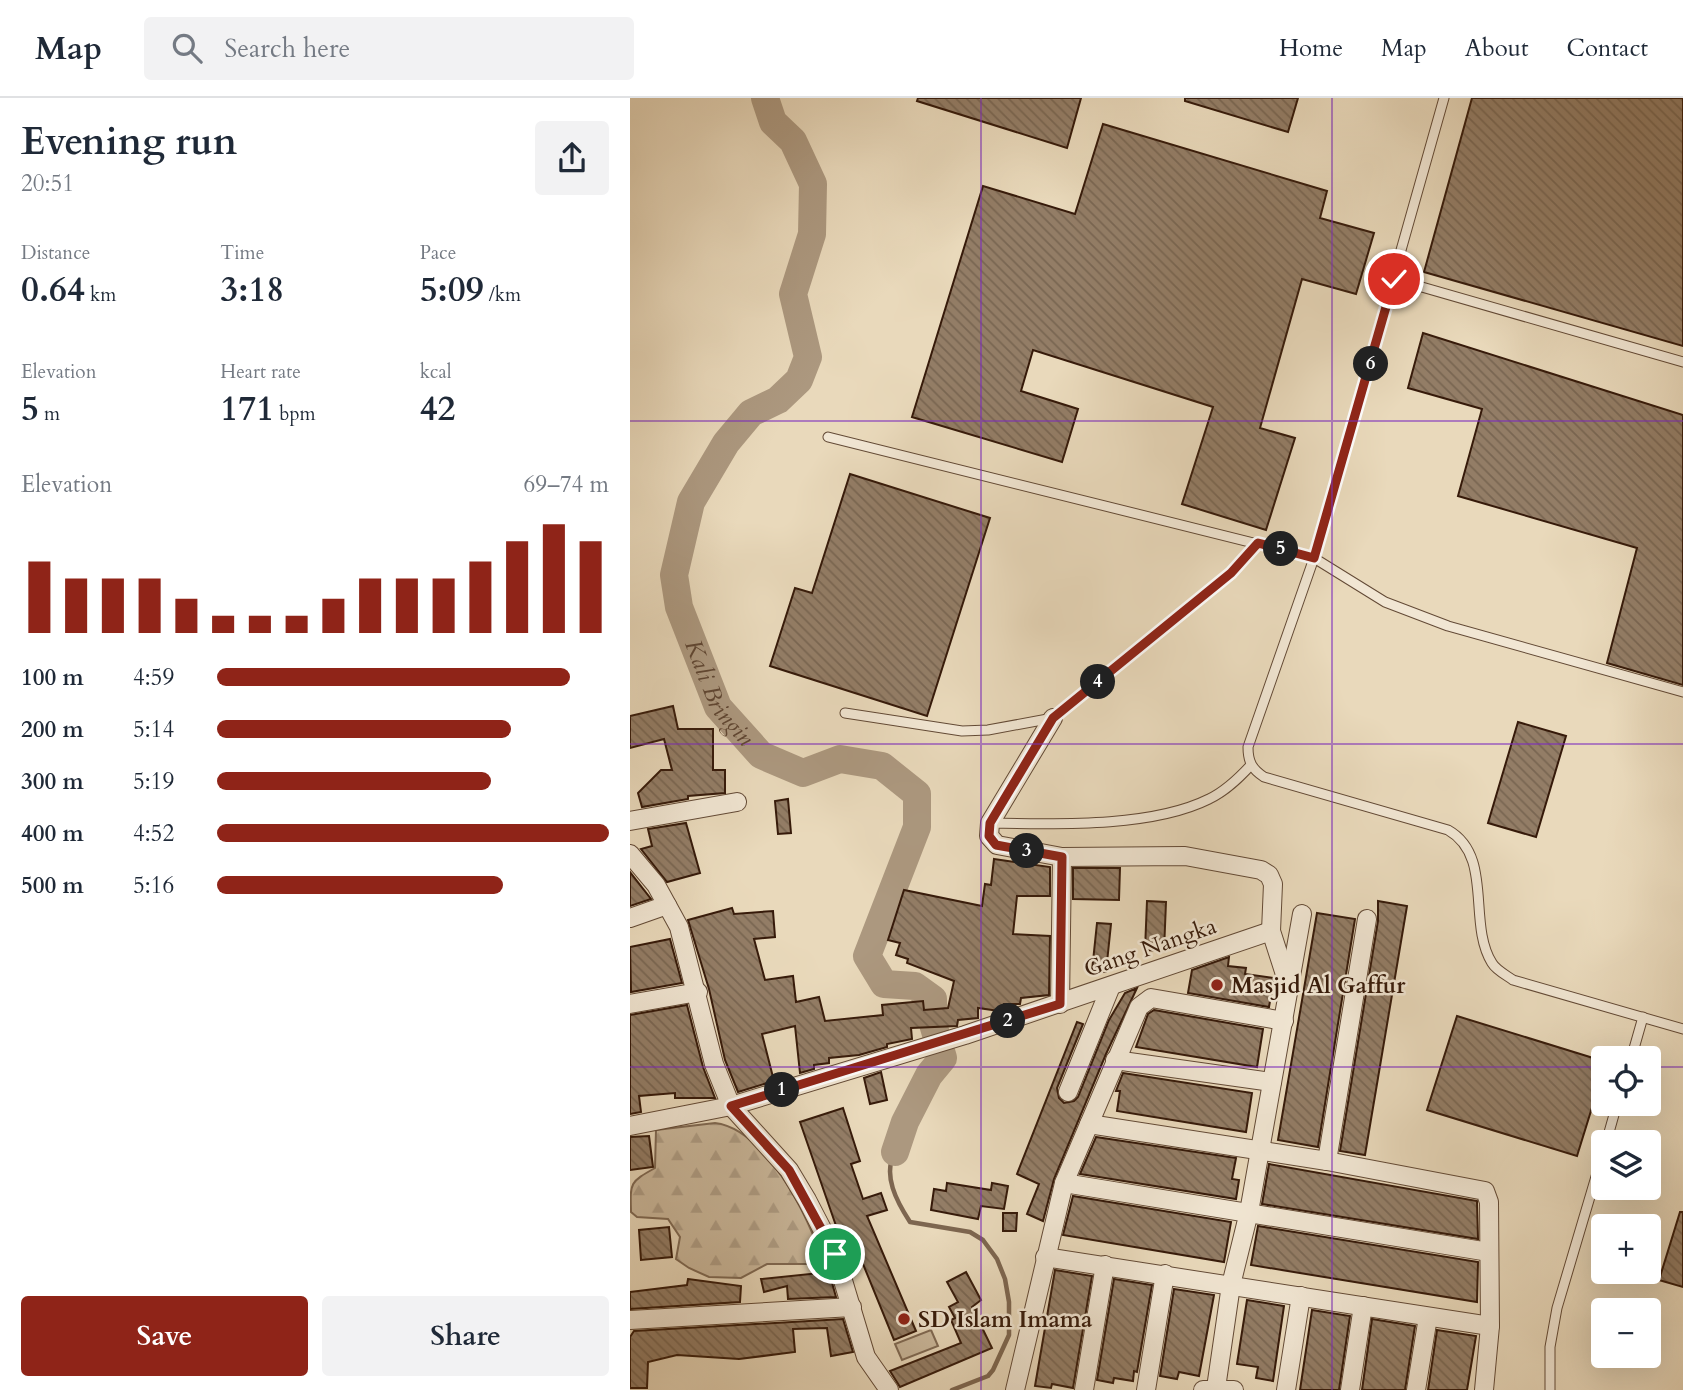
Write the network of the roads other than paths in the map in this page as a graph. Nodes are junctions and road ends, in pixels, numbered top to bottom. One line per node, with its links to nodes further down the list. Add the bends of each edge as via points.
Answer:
1 (1444, 98): 2 (lane)
2 (1394, 279): 3 (lane); 6 (lane)
3 (1683, 362)
4 (828, 437): 5 (lane)
5 (1258, 543): 6 (lane); 9 (lane, via 1231,573)
6 (1314, 558): 7 (lane, via 1385,602 1448,626); 10 (lane, via 1248,747)
7 (1683, 692)
8 (845, 713): 9 (lane, via 961,732)
9 (1053, 718): 13 (street)
10 (1251, 765): 13 (lane, via 1209,799 1146,817); 26 (lane, via 1264,778 1448,830 1462,838 1473,861 1484,946 1493,966 1513,980)
11 (737, 802): 12 (street)
12 (630, 821)
13 (990, 823): 15 (street, via 989,836 996,845)
14 (630, 854): 16 (street)
15 (1062, 857): 20 (street, via 1171,855 1261,870 1273,884); 25 (street)
16 (667, 905): 18 (street); 23 (street, via 679,926)
17 (1302, 915): 22 (street)
18 (630, 918)
19 (1367, 919): 37 (street)
20 (1271, 931): 21 (street, Gang Nangka); 22 (street)
21 (1111, 986): 25 (street, Gang Nangka); 32 (street)
22 (1289, 987): 27 (street)
23 (698, 992): 24 (street); 33 (street, via 714,1063)
24 (630, 1004)
25 (1060, 1004): 33 (street, Gang Nangka)
26 (1643, 1017): 28 (lane); 29 (lane)
27 (1284, 1021): 30 (street, via 1151,998 1139,1007); 31 (street)
28 (1683, 1029)
29 (1635, 1046)
30 (1115, 1060): 31 (street); 34 (street)
31 (1272, 1082): 36 (street)
32 (1068, 1092)
33 (731, 1106): 35 (street); 48 (street, via 795,1180 835,1254)
34 (1089, 1124): 36 (street); 38 (street)
35 (630, 1126)
36 (1260, 1150): 37 (street); 40 (street)
37 (1327, 1161): 42 (street, via 1485,1191)
38 (1064, 1183): 40 (street); 41 (street)
39 (1591, 1193): 61 (lane, via 1557,1308 1550,1347)
40 (1249, 1212): 42 (street); 45 (street)
41 (1046, 1251): 43 (street); 54 (street)
42 (1489, 1252): 51 (street)
43 (1111, 1263): 44 (street); 45 (street); 55 (street)
44 (1165, 1275): 45 (street); 56 (street)
45 (1232, 1279): 46 (street); 51 (street); 52 (street)
46 (1301, 1296): 47 (street); 57 (street)
47 (1363, 1306): 49 (street); 58 (street)
48 (852, 1307): 50 (street); 53 (street, via 866,1357)
49 (1428, 1317): 51 (street); 59 (street)
50 (630, 1320)
51 (1489, 1320): 60 (street)
52 (1218, 1389)
53 (888, 1390)
54 (1015, 1390)
55 (1084, 1390)
56 (1146, 1390)
57 (1286, 1390)
58 (1350, 1390)
59 (1416, 1390)
60 (1484, 1390)
61 (1550, 1390)

